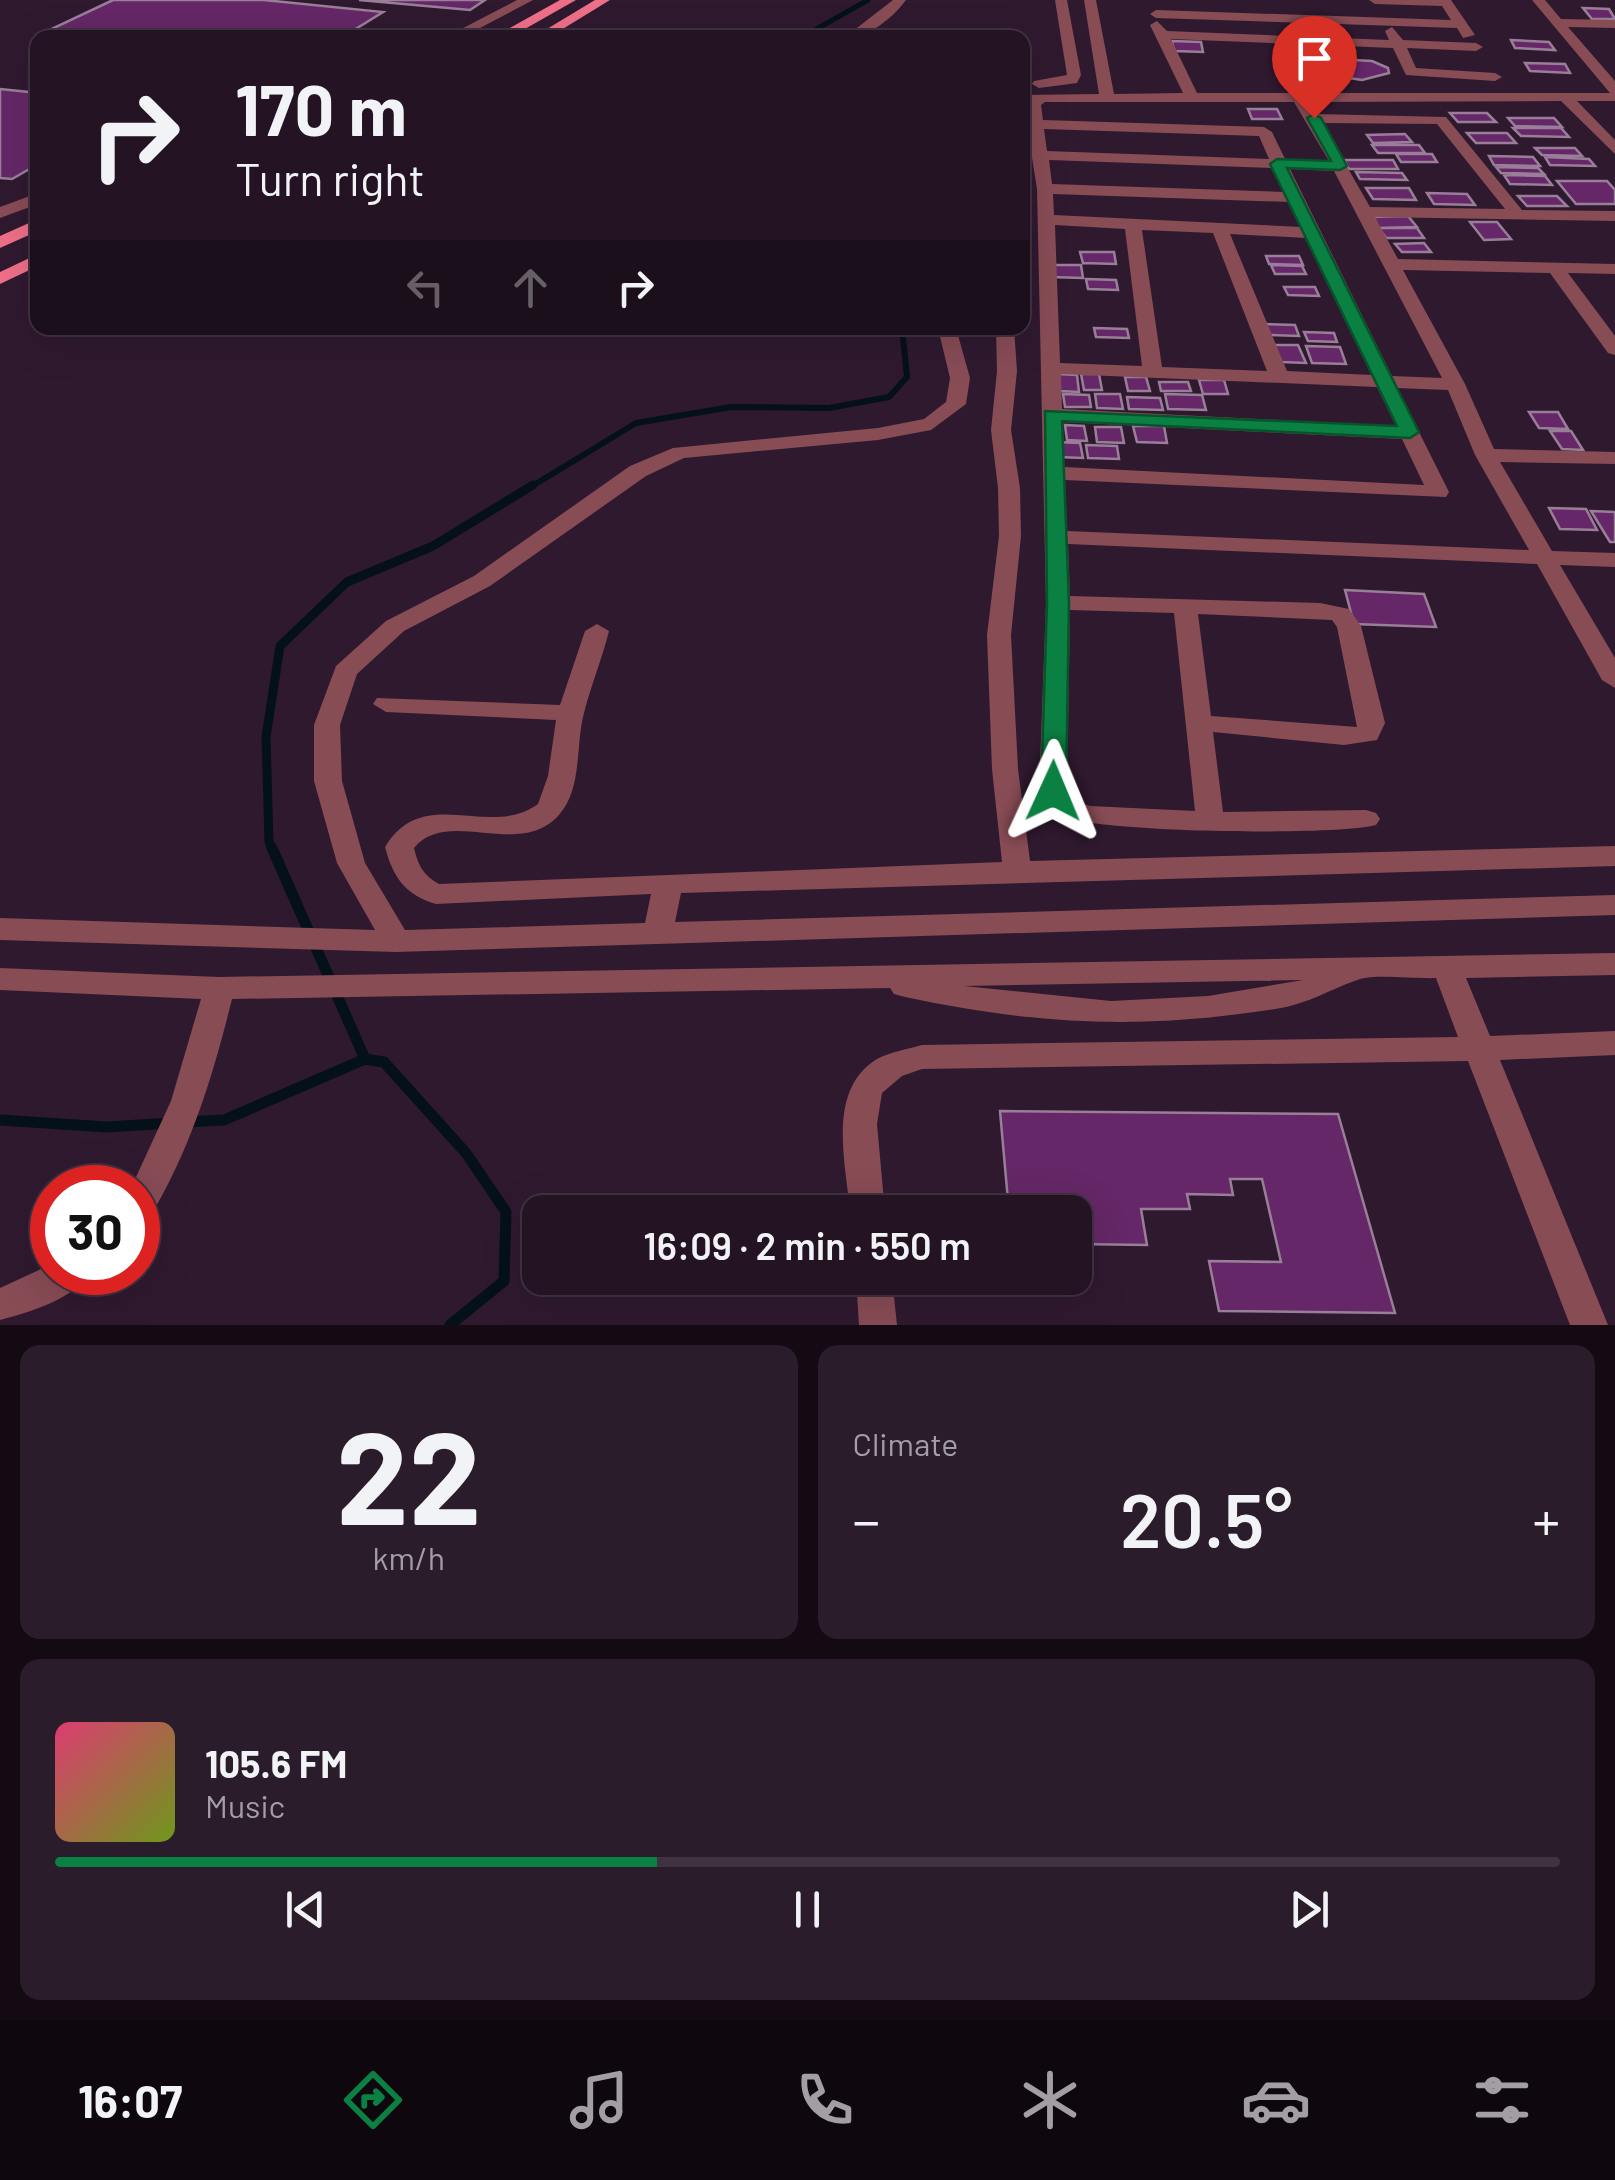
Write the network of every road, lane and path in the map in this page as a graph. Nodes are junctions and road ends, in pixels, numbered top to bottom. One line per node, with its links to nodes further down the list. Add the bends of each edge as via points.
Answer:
1 (570, 0): 17 (main road)
2 (604, 0): 18 (main road)
3 (900, 0): 19 (street)
4 (1061, 0): 23 (street, via 1072,80)
5 (1090, 0): 25 (street)
6 (1375, 0): 8 (street)
7 (1538, 0): 13 (street)
8 (1445, 1): 14 (street)
9 (486, 2): 10 (street)
10 (521, 4): 16 (street)
11 (1156, 7): 12 (street); 20 (street)
12 (1388, 22): 14 (street); 21 (street)
13 (1561, 23): 15 (street); 24 (street)
14 (1460, 24): 22 (street)
15 (1615, 24)
16 (467, 30)
17 (513, 30)
18 (552, 30)
19 (862, 30)
20 (1162, 36): 21 (street); 26 (street)
21 (1398, 44): 22 (street); 22 (street, via 1410,72 1496,76)
22 (1476, 47)
23 (1030, 83)
24 (1615, 94): 27 (street)
25 (1107, 96): 26 (street); 28 (street)
26 (1192, 97): 29 (street)
27 (1565, 97): 29 (street); 32 (street)
28 (1032, 98): 31 (street)
29 (1300, 99): 30 (street)
30 (1314, 118): 35 (street); 43 (street, via 1441,120)
31 (1034, 124): 33 (street); 34 (street, via 1264,132)
32 (1615, 149)
33 (1040, 155): 34 (street); 36 (street)
34 (1277, 164): 35 (street); 37 (street)
35 (1340, 166): 41 (street)
36 (1045, 189): 37 (street); 45 (street)
37 (1294, 197): 49 (street)
38 (0, 198): 39 (street)
39 (30, 201)
40 (30, 202): 42 (street)
41 (1364, 212): 43 (street); 52 (street)
42 (0, 213)
43 (1517, 214): 44 (street)
44 (1615, 216)
45 (1046, 220): 46 (street); 59 (street)
46 (1134, 224): 48 (street); 60 (street)
47 (30, 228): 50 (main road)
48 (1219, 228): 49 (street); 61 (street)
49 (1312, 233): 62 (street)
50 (0, 243)
51 (30, 263): 55 (main road)
52 (1392, 264): 53 (street); 63 (street)
53 (1555, 268): 54 (street); 58 (street)
54 (1615, 269)
55 (0, 279)
56 (950, 335): 87 (street, via 960,378 956,404 931,424 800,444 680,452 638,471 482,580 395,626 345,672 327,725 328,781)
57 (1006, 335): 82 (street, via 1000,430 1010,536 1000,634)
58 (1615, 350)
59 (1050, 368): 60 (street); 64 (street)
60 (1152, 372): 61 (street)
61 (1279, 377): 62 (street)
62 (1384, 381): 63 (street); 65 (street)
63 (1454, 384): 66 (street)
64 (1052, 415): 65 (street); 68 (street)
65 (1410, 432): 68 (street, via 1438,492)
66 (1486, 455): 67 (street); 70 (street)
67 (1615, 458)
68 (1054, 473): 69 (street)
69 (1056, 537): 70 (street); 72 (street)
70 (1544, 556): 71 (street); 75 (street)
71 (1615, 560)
72 (1058, 603): 73 (street); 80 (street, via 1053,791 1066,807 1086,815)
73 (1185, 608): 78 (street); 78 (street, via 1340,614 1349,626 1372,722 1368,734 1344,738)
74 (597, 631): 77 (street)
75 (1615, 680)
76 (386, 704): 77 (street)
77 (571, 712): 83 (street, via 547,812 520,825 425,823 399,847 406,874 436,894)
78 (1198, 723): 80 (street)
79 (1366, 819): 80 (street)
80 (1210, 821)
81 (1615, 856): 82 (street)
82 (1017, 872): 83 (street)
83 (668, 885): 86 (street)
84 (1615, 905): 86 (street)
85 (0, 928): 87 (street)
86 (657, 934): 87 (street)
87 (382, 941)
88 (1615, 964): 89 (street)
89 (1447, 968): 91 (street, via 1356,970 1301,994 1111,1013 989,1003 880,978); 93 (street)
90 (0, 980): 91 (street)
91 (219, 988): 94 (street, via 194,1088)
92 (1615, 1043): 93 (street)
93 (1476, 1049): 95 (street, via 922,1057 890,1066 866,1086 860,1124); 100 (street)
94 (160, 1170)
95 (866, 1195)
96 (30, 1295): 98 (street)
97 (875, 1295): 99 (street)
98 (0, 1304)
99 (878, 1325)
100 (1589, 1325)

